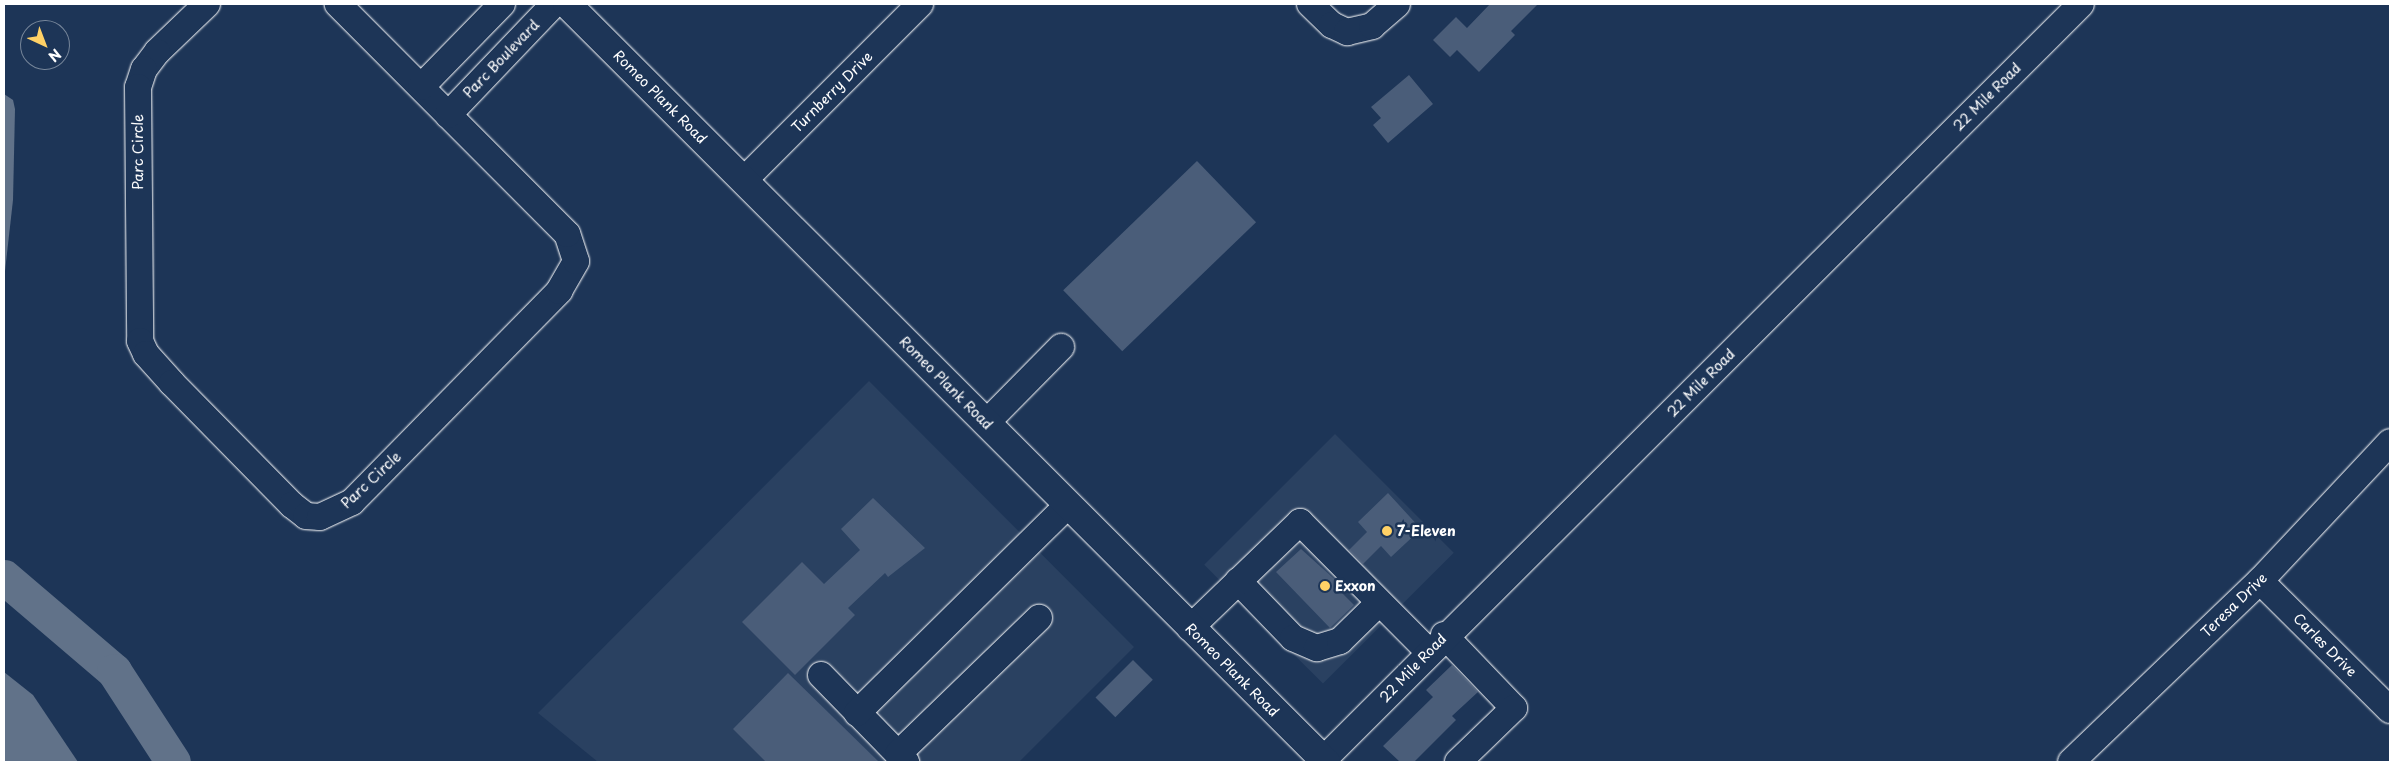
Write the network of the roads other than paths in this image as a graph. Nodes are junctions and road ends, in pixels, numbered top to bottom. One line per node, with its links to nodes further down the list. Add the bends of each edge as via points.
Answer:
1 (207, 4): 11 (street, Parc Circle, via 157,52 144,69 138,87 140,341 146,354 172,383 306,516 320,518 352,502 559,291 576,261 567,234)
2 (338, 4): 10 (street, Parc Circle)
3 (502, 4): 10 (street)
4 (554, 4): 11 (street, Parc Boulevard)
5 (567, 4): 12 (main road, Romeo Plank Road)
6 (920, 4): 12 (street, Turnberry Drive)
7 (1310, 4): 8 (street, via 1332,25 1348,32 1372,26)
8 (1397, 4)
9 (2081, 4): 22 (street, 22 Mile Road)
10 (421, 87): 11 (street, Parc Circle)
11 (448, 115)
12 (744, 180): 14 (main road, Romeo Plank Road)
13 (1061, 347): 14 (street)
14 (986, 423): 16 (main road, Romeo Plank Road)
15 (2390, 442): 17 (street, Teresa Drive)
16 (1068, 505): 21 (main road, Romeo Plank Road); 25 (street)
17 (2260, 581): 24 (street, Carles Drive); 29 (street, Teresa Drive)
18 (1238, 582): 19 (street, via 1293,638 1317,648 1340,641); 19 (street, via 1300,522); 21 (street)
19 (1379, 603): 22 (street)
20 (1039, 618): 26 (street)
21 (1190, 628): 27 (main road, Romeo Plank Road)
22 (1436, 643): 27 (street, 22 Mile Road); 28 (street, via 1514,708)
23 (821, 675): 25 (street)
24 (2390, 710)
25 (857, 712): 26 (street)
26 (902, 758)
27 (1323, 761)
28 (1458, 762)
29 (2071, 762)

